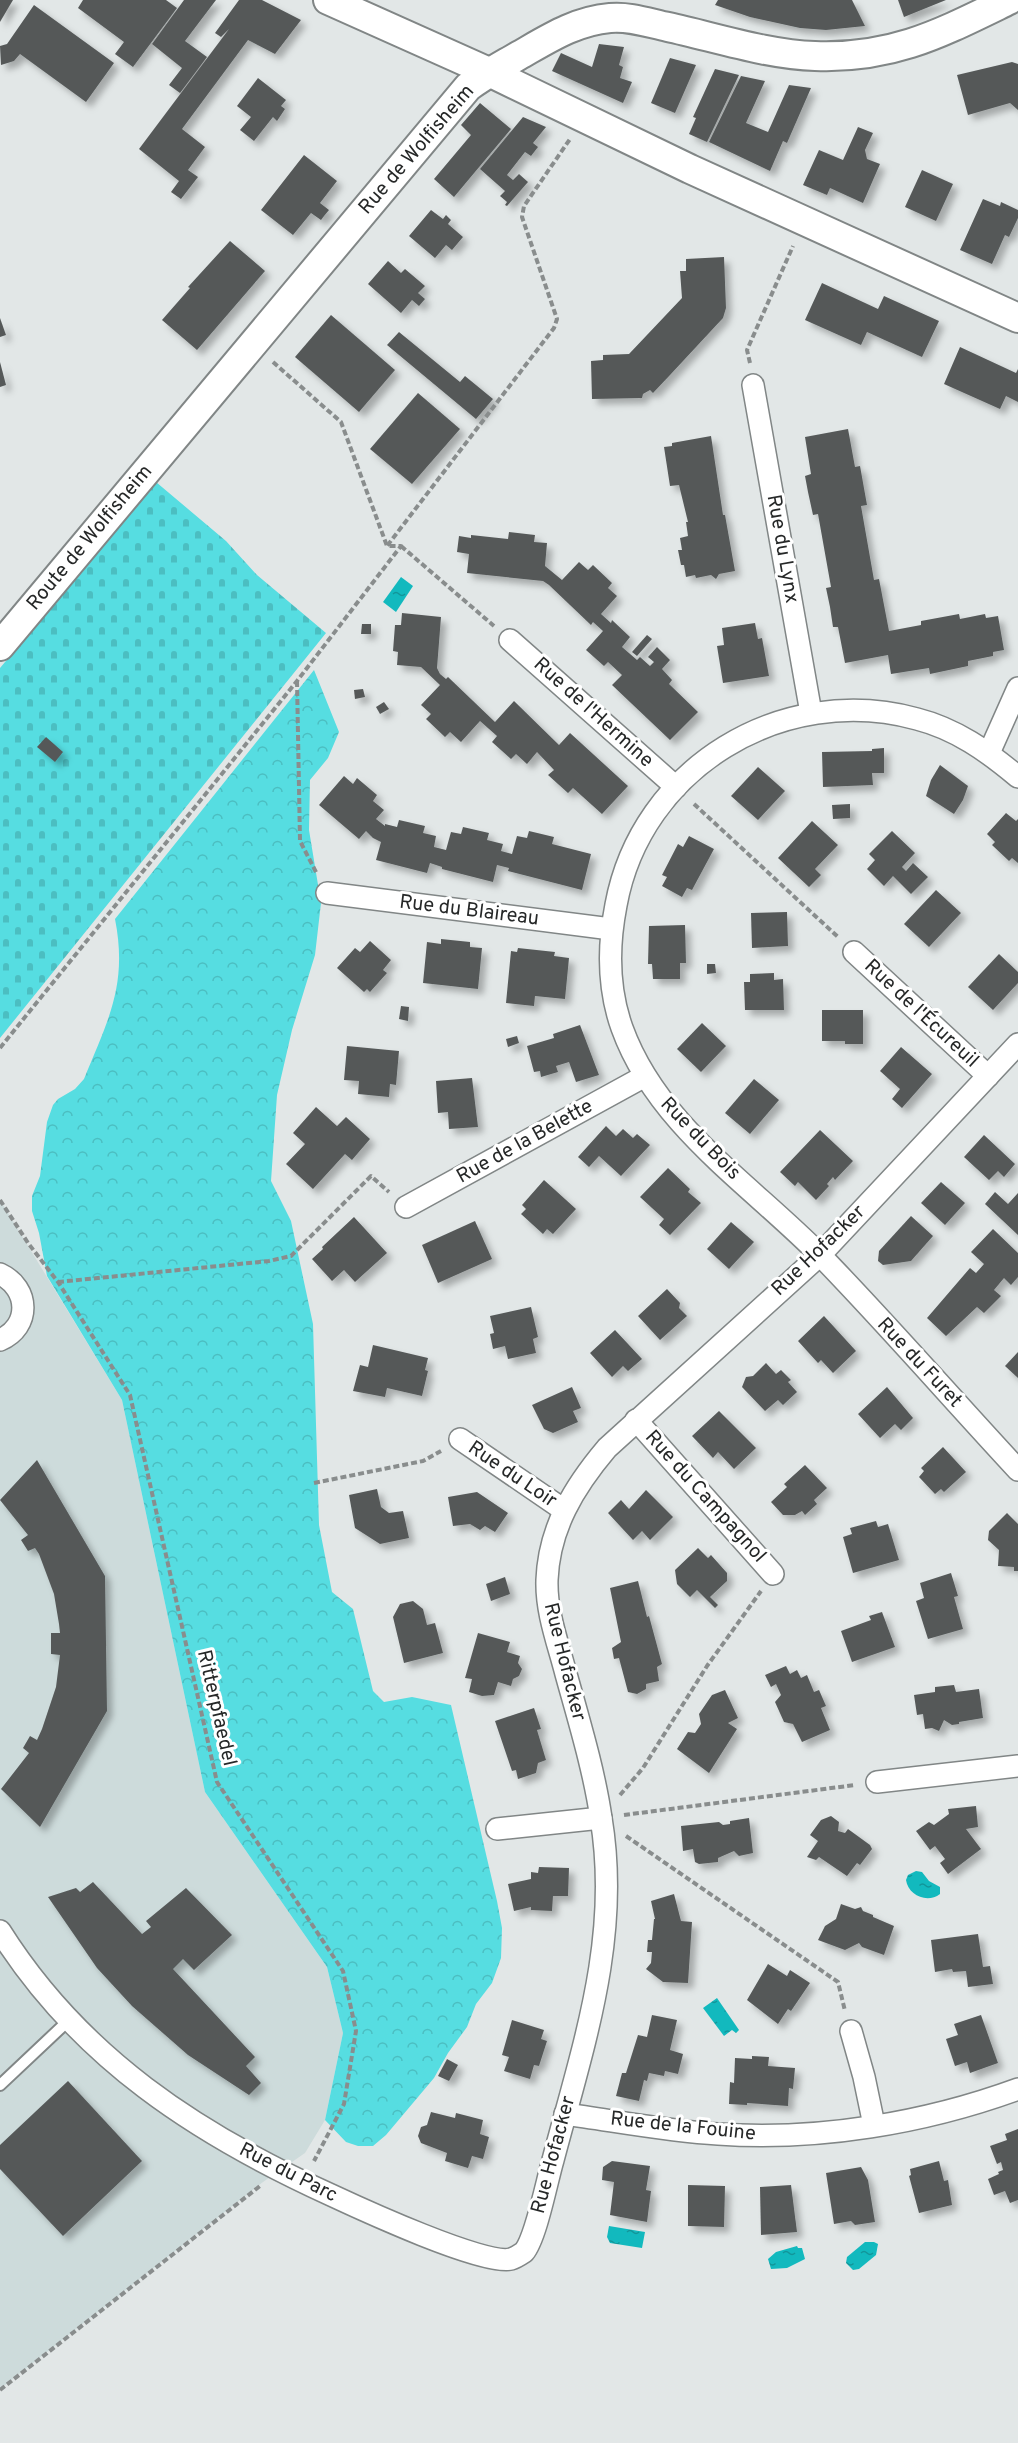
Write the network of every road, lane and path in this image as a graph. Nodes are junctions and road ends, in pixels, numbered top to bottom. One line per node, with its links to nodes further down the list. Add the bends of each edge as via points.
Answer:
1 (328, 0): 4 (main road)
2 (1009, 0): 3 (main road, Rue de Wolfisheim, via 907,46 847,56 786,53 645,22)
3 (608, 9): 4 (main road, Rue de Wolfisheim)
4 (489, 72): 5 (main road); 8 (main road, Rue de Wolfisheim, via 468,87)
5 (585, 119): 6 (main road); 11 (path, via 524,206 522,218 557,319 554,328)
6 (804, 220): 7 (main road); 9 (path, via 747,350)
7 (1018, 318)
8 (252, 344): 10 (main road, Rue de Wolfisheim); 11 (path, via 341,423)
9 (753, 385): 17 (street, Rue du Lynx)
10 (180, 430): 14 (main road, Route de Wolfisheim)
11 (387, 546): 12 (path)
12 (401, 546): 13 (path); 15 (path)
13 (510, 640): 20 (street, Rue de l'Hermine)
14 (0, 646)
15 (297, 681): 21 (path, via 300,841); 25 (path)
16 (1018, 688): 18 (street)
17 (811, 713): 18 (street, Rue du Bois, via 878,711 917,719 945,728); 20 (street, Rue du Bois, via 754,731 725,746)
18 (989, 753): 19 (street, Rue du Bois)
19 (1018, 777)
20 (676, 787): 22 (street, Rue du Bois, via 653,813 625,866); 23 (path)
21 (327, 893): 22 (street, Rue du Blaireau)
22 (611, 929): 26 (street, Rue du Bois, via 610,966 621,1026)
23 (854, 952): 27 (street, Rue de l'Écureuil)
24 (1018, 1044): 27 (street, Rue Hofacker)
25 (0, 1048)
26 (645, 1076): 29 (street, Rue de la Belette); 30 (street, Rue du Bois, via 661,1102 685,1128)
27 (988, 1076): 30 (street, Rue Hofacker)
28 (0, 1200): 32 (path, Ritterpfaedel)
29 (406, 1208): 32 (path, via 371,1176 291,1256 269,1262)
30 (820, 1255): 34 (street, Rue Hofacker); 36 (street, Rue du Furet)
31 (0, 1274): 33 (street, via 16,1287 24,1304 17,1328)
32 (58, 1282): 51 (path, Ritterpfaedel, via 130,1395 217,1782 343,1971 356,2031 344,2104)
33 (0, 1340)
34 (636, 1420): 38 (street, Rue Hofacker, via 586,1473); 39 (street, Rue du Campagnol)
35 (460, 1440): 37 (path, via 423,1461); 38 (street, Rue du Loir)
36 (1018, 1470)
37 (314, 1483)
38 (564, 1510): 42 (street, Rue Hofacker, via 549,1556 547,1597)
39 (773, 1574): 42 (path, via 707,1666 642,1768)
40 (1018, 1766): 41 (street)
41 (877, 1782): 42 (path)
42 (601, 1818): 43 (street); 46 (path, via 838,1982); 49 (street, Rue Hofacker, via 607,1900 602,1963)
43 (497, 1829)
44 (0, 1931): 45 (street, Rue du Parc)
45 (68, 2021): 47 (lane); 52 (street, Rue du Parc, via 159,2100)
46 (851, 2031): 50 (street)
47 (0, 2085)
48 (1018, 2088): 50 (street, Rue de la Fouine, via 969,2105)
49 (565, 2114): 50 (street, Rue de la Fouine, via 721,2134 795,2134); 53 (street, Rue Hofacker)
50 (874, 2125)
51 (310, 2168)
52 (279, 2171): 53 (street, Rue du Parc, via 362,2210 489,2258 514,2258 524,2252); 54 (path)
53 (530, 2240)
54 (0, 2390)

